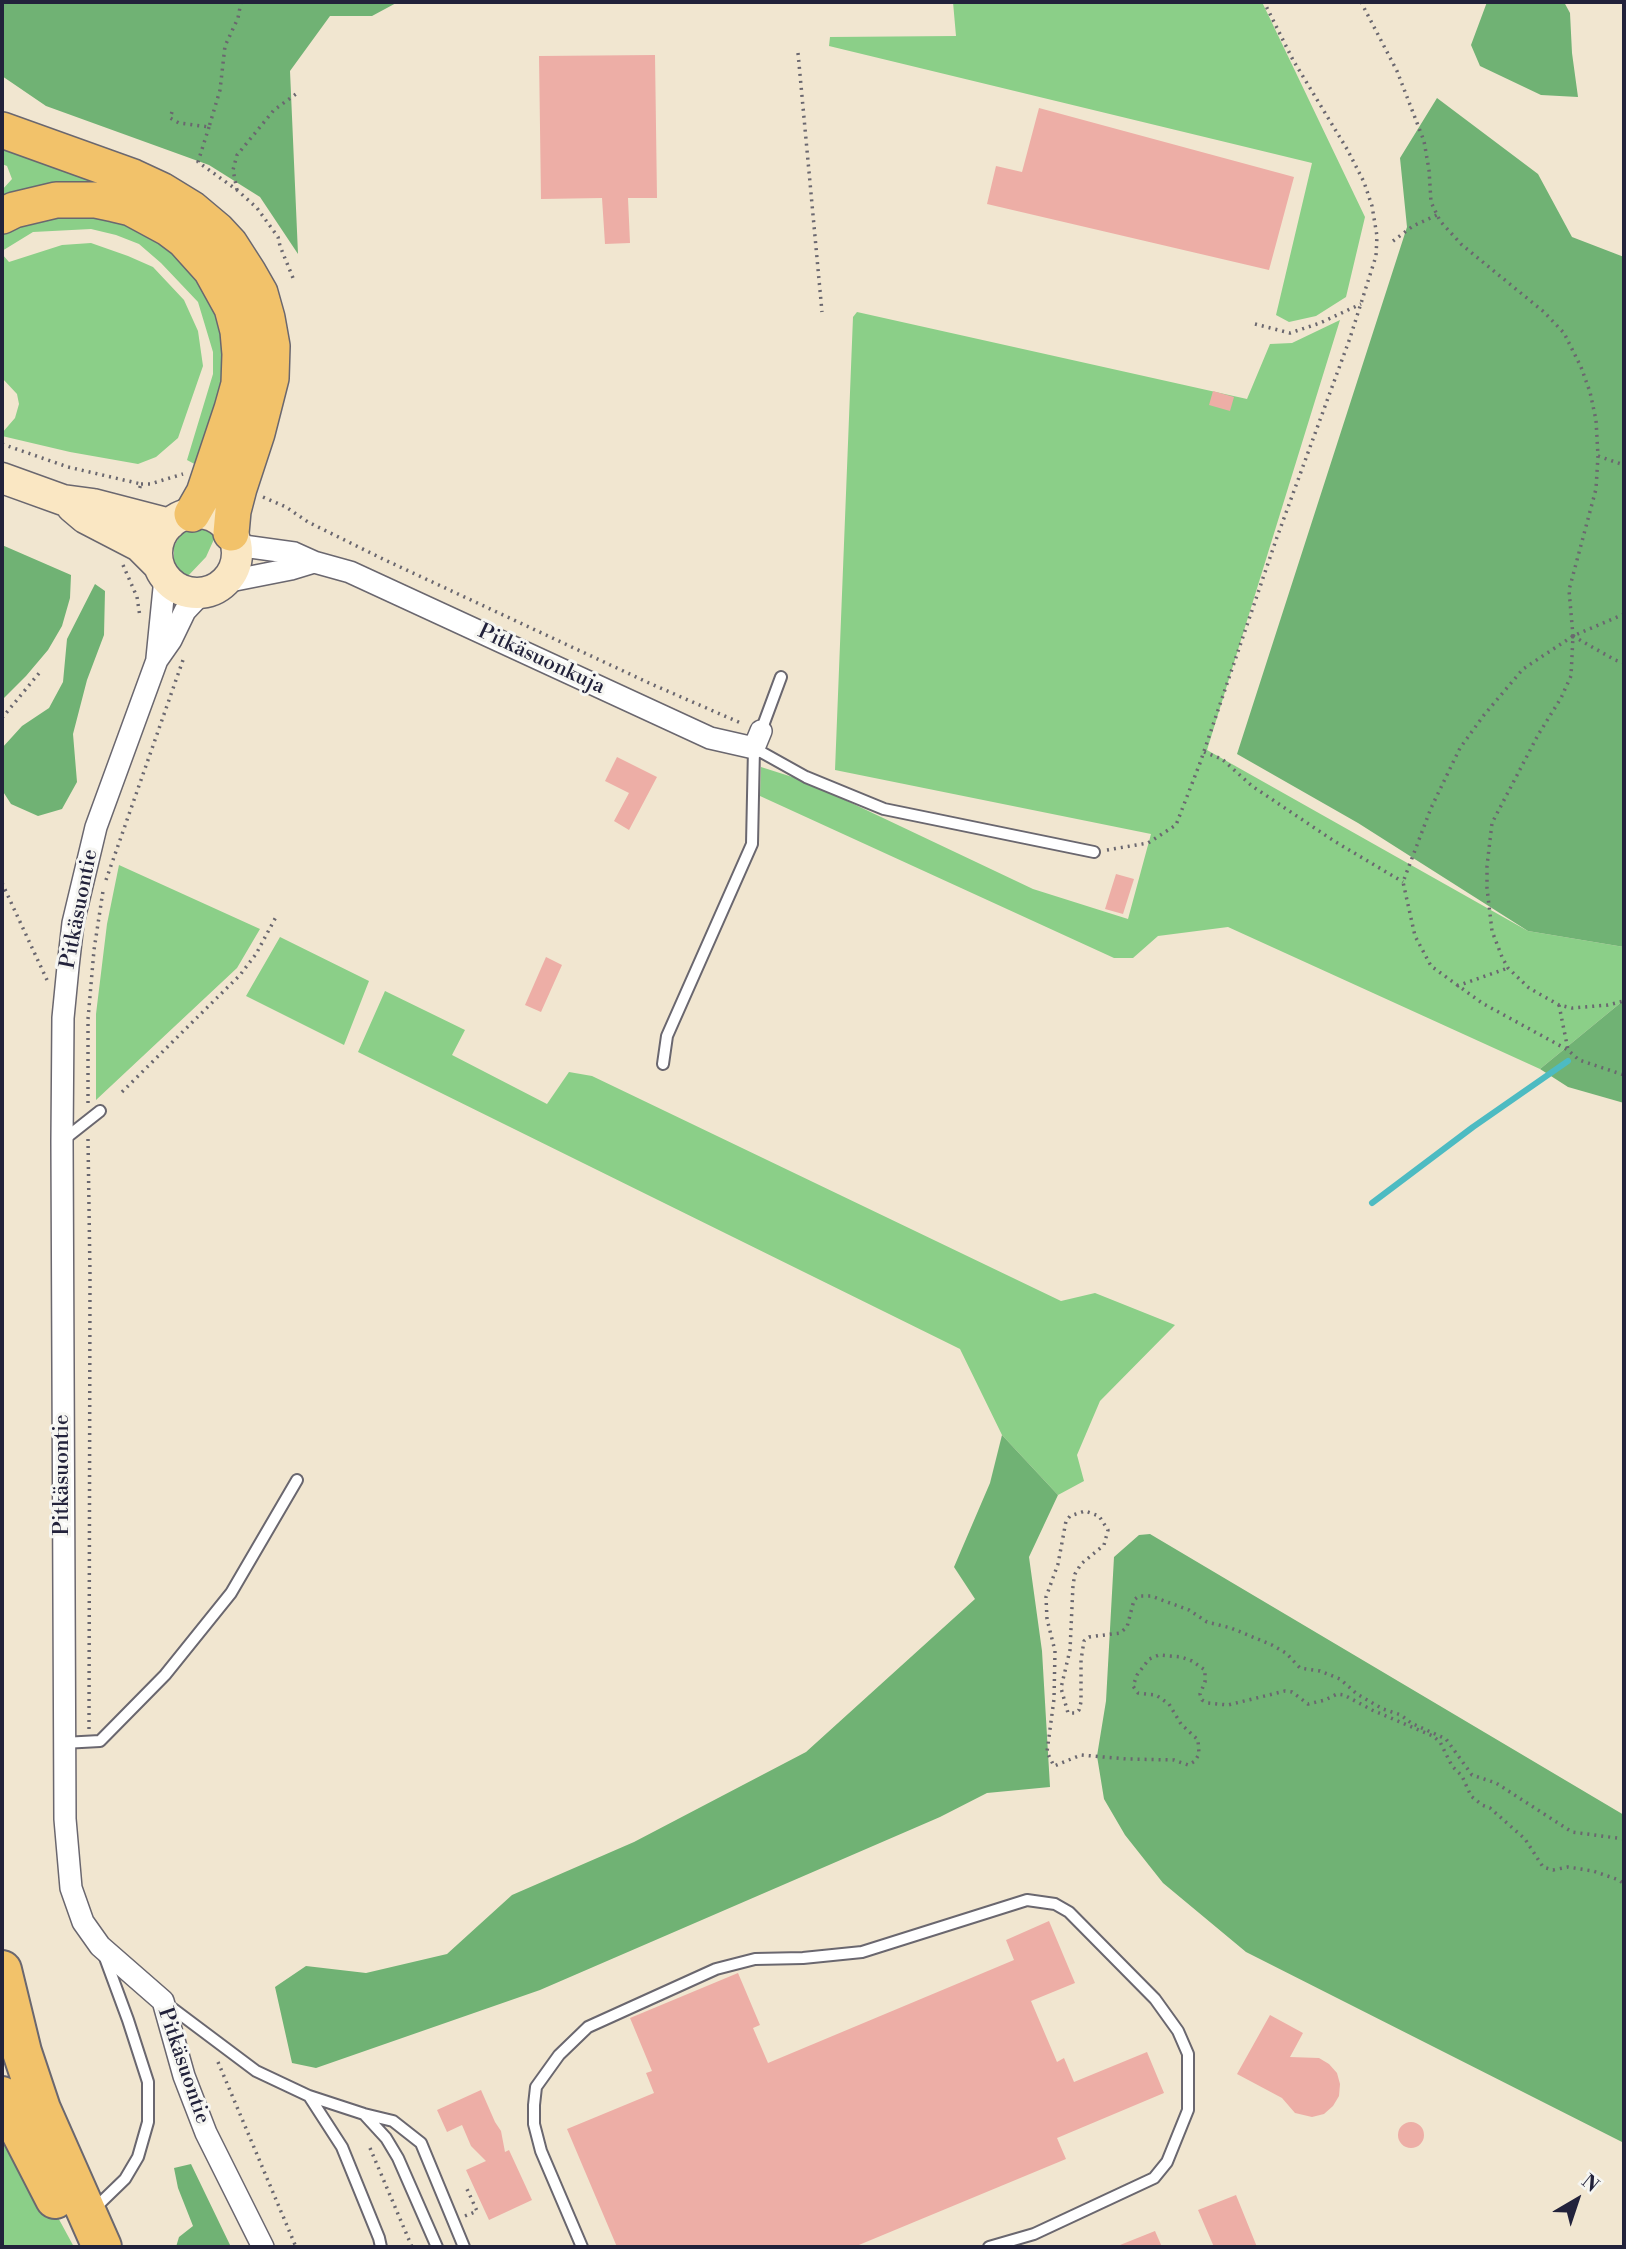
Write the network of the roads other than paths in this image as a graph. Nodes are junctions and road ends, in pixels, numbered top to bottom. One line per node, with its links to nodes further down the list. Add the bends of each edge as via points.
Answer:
1 (2, 130): 4 (highway, via 161,190 192,209 230,244 260,293 272,346 271,378 257,433)
2 (2, 216): 4 (highway, via 56,200 95,200 131,208 184,240 211,270 232,308 240,355)
3 (2, 478): 6 (main road, via 63,500 93,504)
4 (224, 483): 5 (highway, via 204,493); 7 (highway, via 233,511)
5 (181, 519): 6 (main road); 7 (main road, via 207,515 221,522); 9 (main road, via 163,532 158,543)
6 (129, 526): 9 (main road, via 139,546)
7 (234, 539): 8 (street, Pitkäsuonkuja); 10 (main road, via 233,571)
8 (314, 562): 10 (street); 13 (street, Pitkäsuonkuja, via 371,581 710,738)
9 (162, 572): 10 (main road, via 188,592); 11 (street, Pitkäsuontie)
10 (213, 587): 11 (street, Pitkäsuontie, via 185,611)
11 (165, 637): 17 (street, Pitkäsuontie, via 96,827 73,923 63,1018)
12 (780, 677): 13 (lane)
13 (757, 739): 14 (lane, via 806,777 884,809); 15 (lane, via 752,844 667,1036)
14 (1094, 852)
15 (663, 1064)
16 (100, 1111): 17 (lane)
17 (62, 1141): 19 (street, Pitkäsuontie)
18 (297, 1480): 19 (lane, via 232,1593 165,1675 100,1741)
19 (63, 1743): 20 (street, Pitkäsuontie, via 71,1888 83,1922)
20 (100, 1946): 22 (street, Pitkäsuontie); 26 (lane, via 148,2082 148,2122 138,2157 125,2179 98,2206)
21 (2, 1970): 26 (highway, via 22,2052)
22 (163, 2001): 24 (lane, via 256,2071); 27 (street, Pitkäsuontie, via 206,2133)
23 (2, 2096): 26 (highway)
24 (309, 2096): 25 (lane); 28 (lane, via 342,2147)
25 (364, 2114): 29 (lane, via 398,2158); 30 (lane, via 394,2121 421,2143)
26 (90, 2236)
27 (263, 2247)
28 (381, 2247)
29 (437, 2247)
30 (464, 2247)
31 (582, 2247): 32 (lane, via 541,2151 534,2105 536,2087 559,2055 588,2027 716,1969 755,1959 862,1952 1027,1900 1055,1904 1069,1912 1155,1999 1178,2031 1188,2054 1188,2109 1167,2162 1154,2178 1034,2234)
32 (989, 2247)

